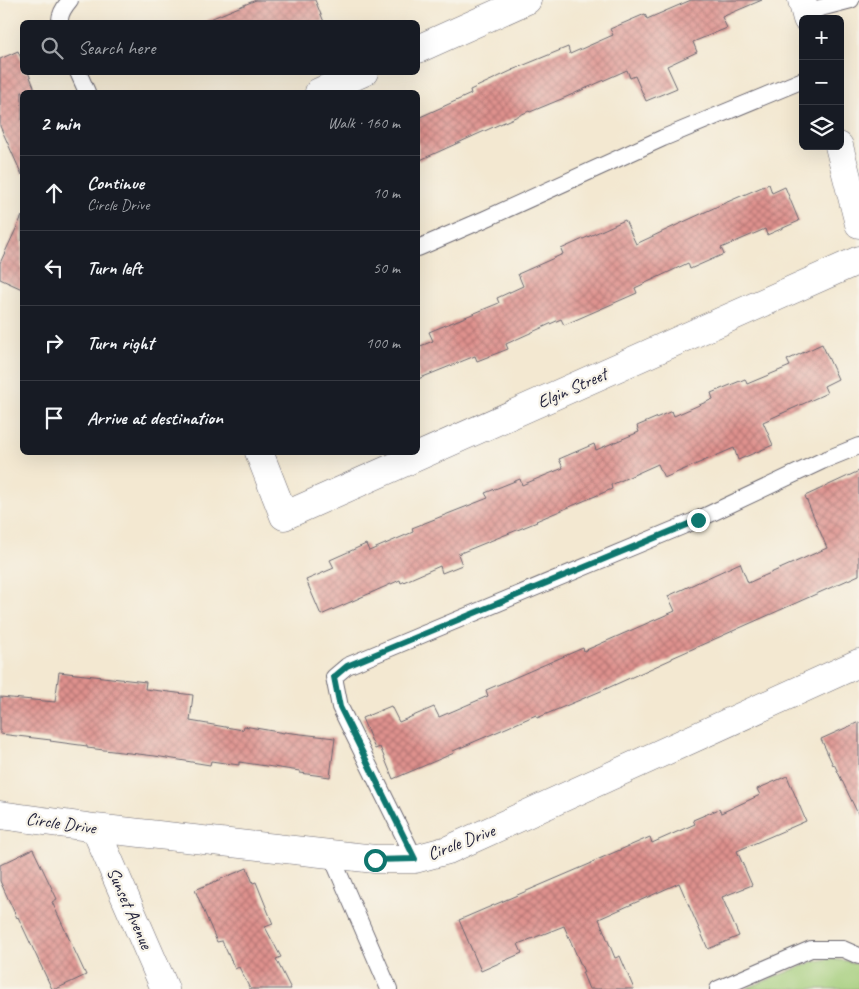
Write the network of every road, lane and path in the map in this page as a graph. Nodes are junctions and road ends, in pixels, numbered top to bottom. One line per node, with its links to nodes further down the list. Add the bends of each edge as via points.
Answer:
1 (70, 0): 5 (lane)
2 (527, 0): 6 (street)
3 (851, 0): 4 (lane)
4 (805, 10)
5 (60, 20)
6 (420, 48)
7 (79, 75): 10 (lane)
8 (357, 75): 11 (street)
9 (799, 82): 14 (lane, via 663,138)
10 (86, 90)
11 (324, 90)
12 (840, 150): 13 (street)
13 (859, 224)
14 (420, 247)
15 (859, 260): 17 (street, Elgin Street, via 284,516)
16 (859, 446): 22 (lane, via 698,520 347,666 334,677 340,707)
17 (259, 455)
18 (859, 663): 22 (street, Circle Drive, via 448,850)
19 (0, 815): 20 (street, Circle Drive)
20 (95, 828): 21 (street, Circle Drive); 24 (street, Sunset Avenue)
21 (331, 855): 22 (street, Circle Drive, via 375,860); 25 (lane)
22 (415, 859)
23 (859, 956): 26 (lane, via 843,949 811,949)
24 (165, 989)
25 (388, 989)
26 (718, 989)

